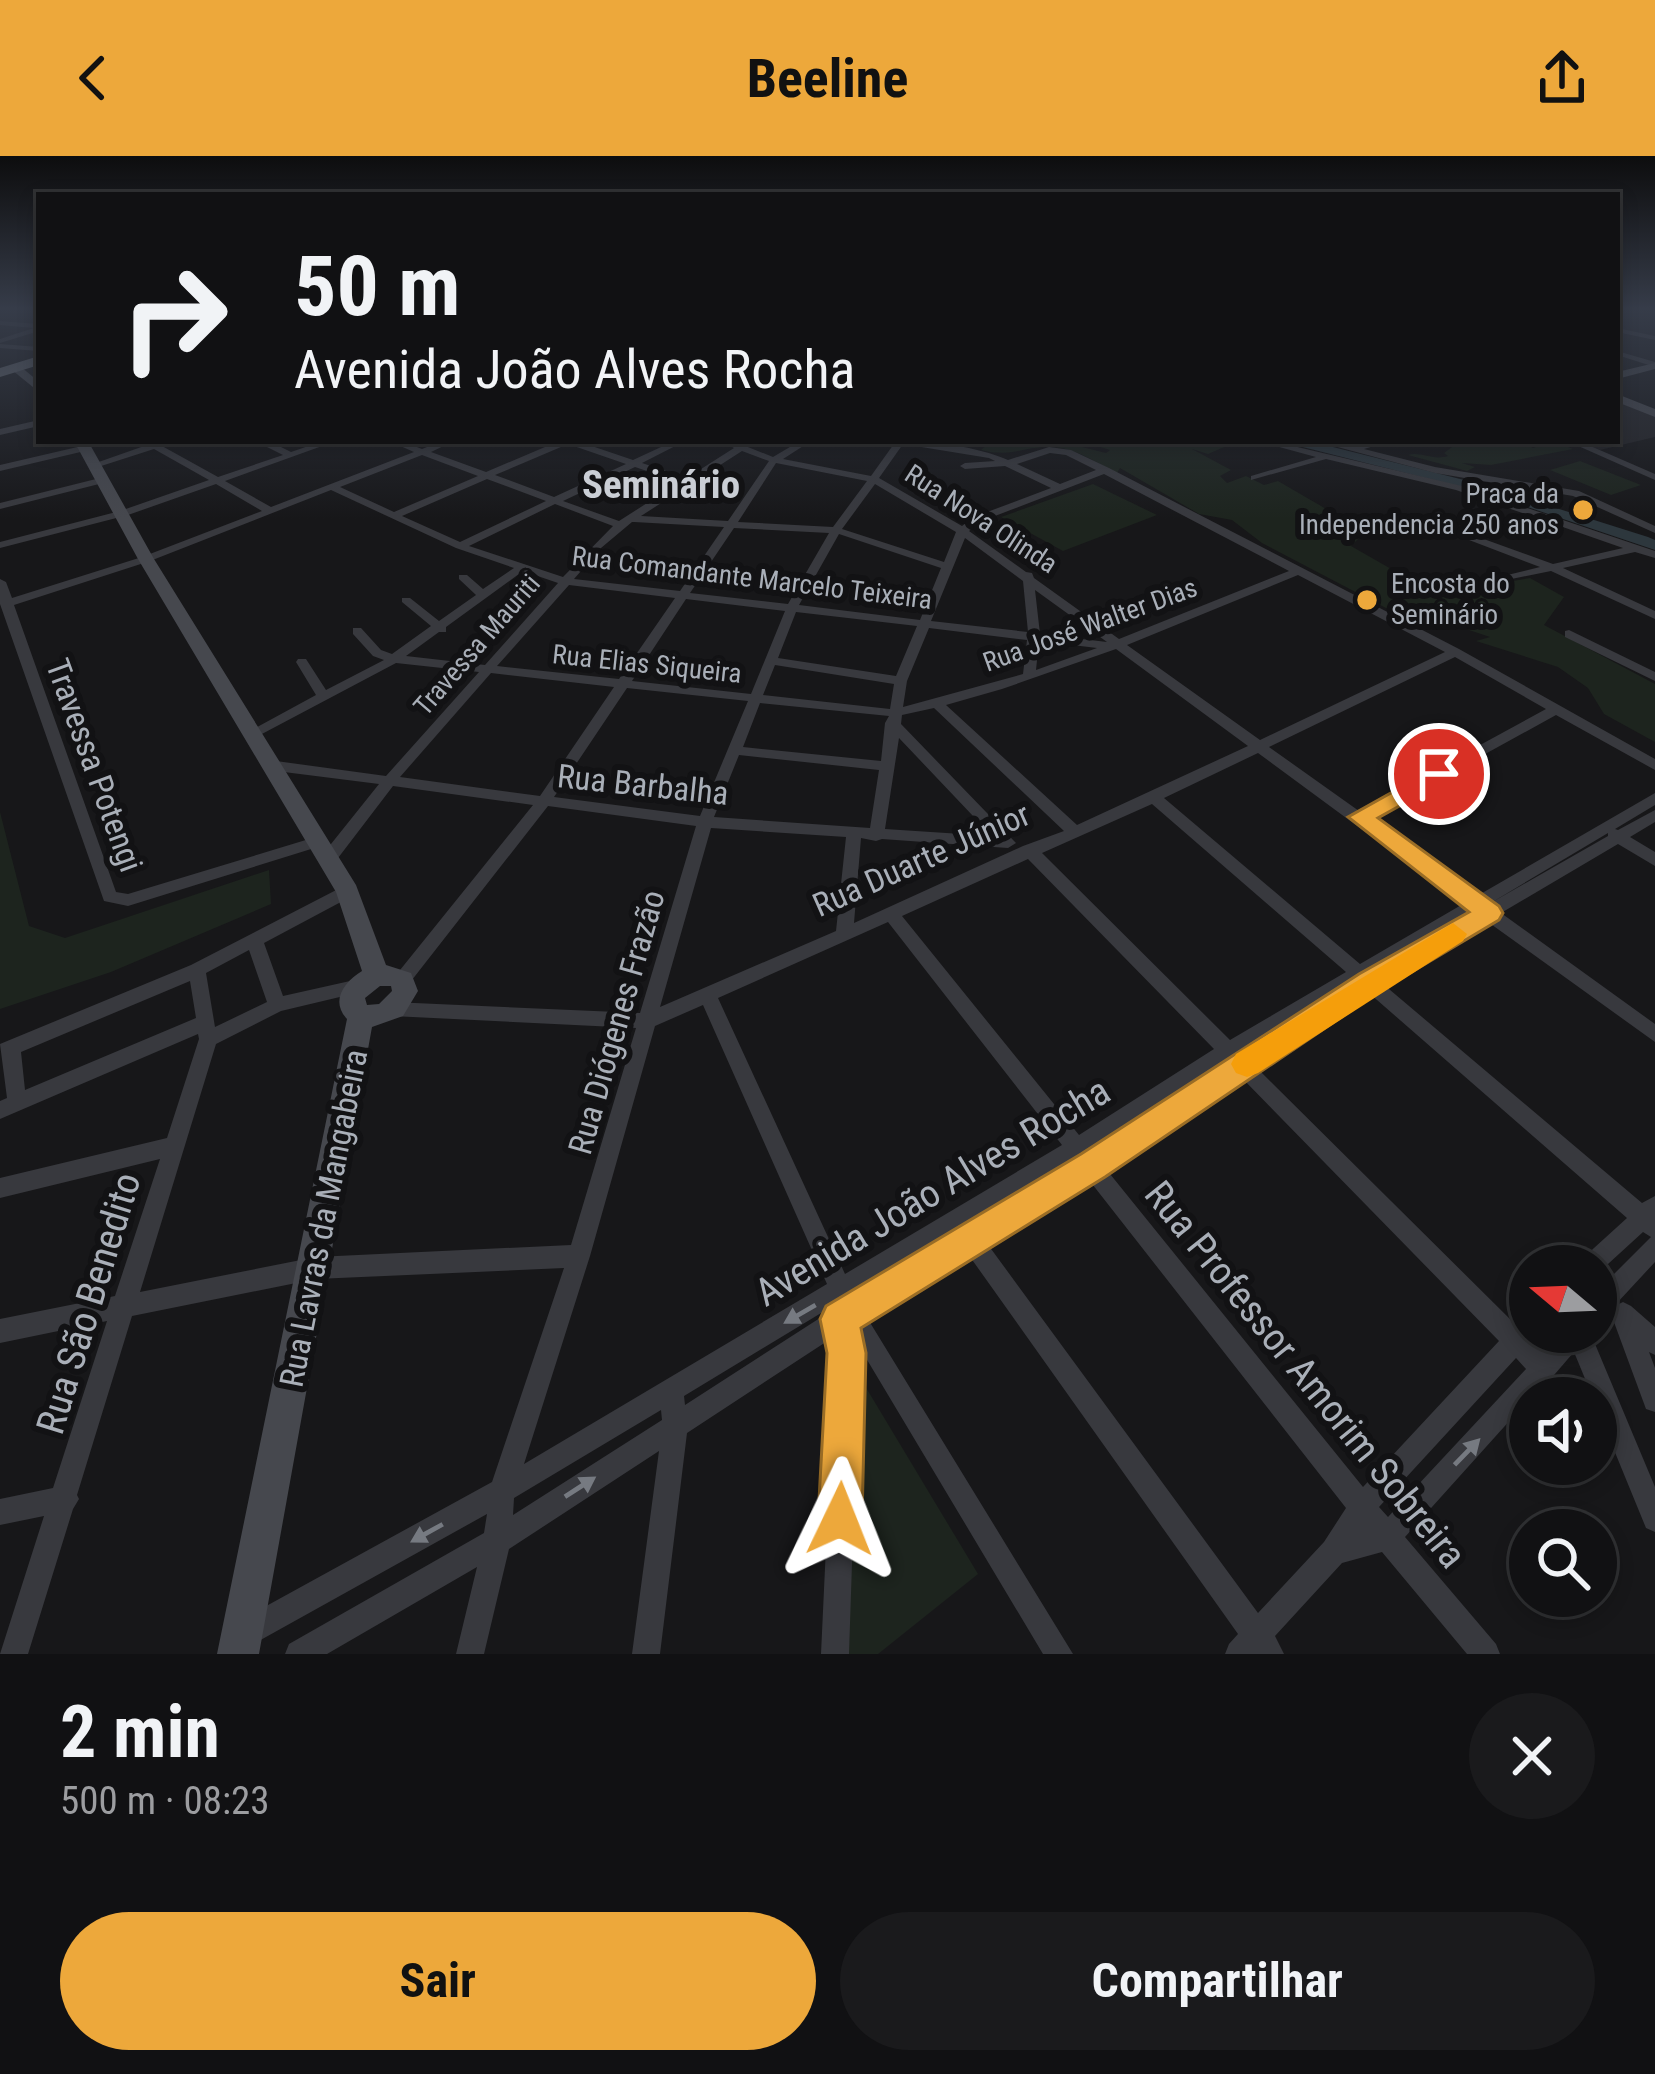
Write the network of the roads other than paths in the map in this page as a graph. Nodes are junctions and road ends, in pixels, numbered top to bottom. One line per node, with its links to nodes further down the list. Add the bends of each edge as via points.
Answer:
1 (1620, 399): 2 (street)
2 (1655, 413)
3 (36, 424): 4 (street)
4 (0, 432)
5 (84, 444): 33 (street); 35 (street, Rua Lavras da Mangabeira)
6 (150, 444): 35 (street); 39 (street)
7 (268, 444): 27 (street)
8 (323, 444): 27 (street)
9 (400, 444): 25 (street)
10 (442, 444): 25 (street)
11 (560, 444): 36 (street)
12 (576, 444): 30 (street)
13 (675, 444): 30 (street)
14 (734, 444): 23 (street, Rua Nova Olinda)
15 (802, 444): 29 (street)
16 (899, 444): 40 (street, Rua Diógenes Frazão)
17 (920, 444): 26 (street)
18 (979, 444): 26 (street)
19 (1274, 444): 28 (street)
20 (1330, 444): 24 (street)
21 (1375, 444): 24 (street)
22 (1577, 444): 37 (street)
23 (742, 447): 29 (street, Rua Nova Olinda); 41 (street, Travessa Mauriti)
24 (1352, 450): 28 (street); 53 (street, via 1576,494)
25 (420, 452): 36 (street); 42 (street)
26 (971, 452): 31 (street)
27 (292, 455): 39 (street)
28 (1328, 457): 38 (street); 57 (street, via 1459,488)
29 (774, 460): 40 (street, Rua Nova Olinda); 51 (street)
30 (634, 463): 41 (street); 44 (street)
31 (1012, 463): 32 (street); 34 (street, via 1048,450); 43 (street)
32 (965, 466)
33 (0, 468)
34 (1106, 470): 43 (street); 63 (street)
35 (101, 472): 45 (street); 47 (street, Rua Lavras da Mangabeira)
36 (488, 476): 44 (street); 48 (street)
37 (1655, 477)
38 (1254, 478)
39 (220, 479): 46 (street); 47 (street)
40 (873, 479): 52 (street, Rua Diógenes Frazão); 54 (street, Rua Nova Olinda)
41 (686, 481): 49 (street, Travessa Mauriti)
42 (332, 488): 46 (street); 48 (street, Rua Comandante Marcelo Teixeira)
43 (1058, 488): 54 (street)
44 (554, 501): 49 (street); 56 (street)
45 (0, 506)
46 (270, 511): 59 (street)
47 (124, 513): 55 (street); 59 (street, Rua Lavras da Mangabeira)
48 (395, 515): 56 (street, Rua Comandante Marcelo Teixeira)
49 (626, 522): 51 (street); 66 (street, Travessa Mauriti)
50 (1427, 522): 61 (street)
51 (729, 523): 52 (street); 70 (street)
52 (836, 530): 60 (street); 73 (street, Rua Diógenes Frazão)
53 (1655, 530)
54 (962, 531): 60 (street); 64 (street, Rua Nova Olinda)
55 (0, 545)
56 (460, 546): 62 (street, Rua Comandante Marcelo Teixeira)
57 (1637, 548): 58 (street); 61 (street)
58 (1655, 555)
59 (146, 560): 72 (street); 95 (street, Rua Lavras da Mangabeira)
60 (945, 566): 75 (street)
61 (1553, 568): 68 (street); 74 (street)
62 (519, 569): 66 (street, Rua Comandante Marcelo Teixeira); 69 (street)
63 (1298, 571): 80 (street, Rua José Walter Dias); 81 (street)
64 (1028, 575): 79 (street); 80 (street, Rua Nova Olinda)
65 (463, 577): 69 (street)
66 (564, 581): 70 (street, Rua Comandante Marcelo Teixeira); 85 (street, Travessa Mauriti)
67 (0, 582): 72 (street, Travessa Potengi)
68 (1491, 582)
69 (484, 596): 76 (street)
70 (683, 596): 73 (street, Rua Comandante Marcelo Teixeira); 89 (street)
71 (406, 600): 76 (street)
72 (6, 604): 112 (street, Travessa Potengi, via 110,897 128,900)
73 (792, 608): 75 (street, Rua Comandante Marcelo Teixeira); 84 (street, Rua Diógenes Frazão)
74 (1655, 615)
75 (924, 623): 79 (street, Rua Comandante Marcelo Teixeira); 88 (street)
76 (442, 629): 82 (street)
77 (357, 631): 82 (street)
78 (1569, 634): 87 (street)
79 (1034, 636): 80 (street, Rua Comandante Marcelo Teixeira); 86 (street)
80 (1116, 643): 86 (street, Rua José Walter Dias); 96 (street, Rua Nova Olinda)
81 (1455, 652): 93 (street); 96 (street, Rua Duarte Júnior)
82 (394, 659): 85 (street, Rua Elias Siqueira); 90 (street)
83 (302, 662): 90 (street)
84 (772, 662): 88 (street); 91 (street, Rua Diógenes Frazão)
85 (487, 670): 89 (street, Rua Elias Siqueira); 101 (street, Travessa Mauriti)
86 (1029, 674): 92 (street, Rua José Walter Dias)
87 (1655, 677)
88 (901, 681): 94 (street)
89 (623, 686): 91 (street, Rua Elias Siqueira); 104 (street)
90 (323, 696): 95 (street)
91 (754, 700): 94 (street, Rua Elias Siqueira); 97 (street, Rua Diógenes Frazão)
92 (938, 705): 94 (street, Rua José Walter Dias); 108 (street)
93 (1558, 709): 98 (street); 106 (street)
94 (893, 718): 100 (street); 113 (street)
95 (255, 732): 99 (street, Rua Lavras da Mangabeira)
96 (1259, 744): 102 (street, Rua Duarte Júnior); 106 (street, Rua Nova Olinda)
97 (733, 750): 100 (street); 107 (street, Rua Diógenes Frazão)
98 (1655, 765)
99 (276, 766): 101 (street, Rua Barbalha); 112 (street, Rua Lavras da Mangabeira)
100 (884, 766): 111 (street)
101 (389, 782): 104 (street, Rua Barbalha); 112 (street, Travessa Mauriti)
102 (1154, 797): 108 (street, Rua Duarte Júnior); 121 (street)
103 (1655, 798): 109 (street, Avenida João Alves Rocha)
104 (542, 804): 107 (street, Rua Barbalha); 122 (street)
105 (1655, 815): 109 (street, Avenida João Alves Rocha)
106 (1360, 817): 116 (street, Rua Nova Olinda)
107 (705, 822): 110 (street, Rua Barbalha); 125 (street, Rua Diógenes Frazão)
108 (1073, 830): 113 (street, Rua Duarte Júnior)
109 (1613, 833): 114 (street); 116 (street, Avenida João Alves Rocha)
110 (854, 835): 111 (street, Rua Barbalha); 118 (street)
111 (875, 836): 113 (street, Rua Barbalha)
112 (324, 849): 115 (street, Rua Lavras da Mangabeira)
113 (1018, 849): 117 (street, Rua Duarte Júnior); 129 (street)
114 (1655, 860)
115 (348, 891): 119 (street); 122 (street, Rua Lavras da Mangabeira)
116 (1483, 908): 121 (street, Avenida João Alves Rocha); 127 (street, Rua Nova Olinda)
117 (890, 914): 118 (street, Rua Duarte Júnior); 132 (street, Rua Professor Amorim Sobreira)
118 (844, 934): 123 (street, Rua Duarte Júnior)
119 (254, 939): 120 (street); 124 (street)
120 (196, 970): 126 (street, Rua São Benedito); 128 (street)
121 (1365, 979): 129 (street, Avenida João Alves Rocha); 134 (street)
122 (378, 993): 124 (street, Rua Duarte Júnior); 125 (street, Rua Duarte Júnior); 139 (street, Rua Lavras da Mangabeira)
123 (708, 995): 125 (street, Rua Duarte Júnior); 141 (street)
124 (277, 1005): 126 (street, Rua Duarte Júnior)
125 (648, 1021): 138 (street, Rua Diógenes Frazão)
126 (207, 1030): 130 (street, Rua Duarte Júnior); 131 (street, Rua São Benedito)
127 (1655, 1034)
128 (6, 1050): 130 (street)
129 (1237, 1057): 132 (street, Avenida João Alves Rocha); 144 (street)
130 (9, 1106)
131 (175, 1147): 133 (street); 142 (street, Rua São Benedito)
132 (1086, 1156): 135 (street, Avenida João Alves Rocha); 158 (street, Rua Professor Amorim Sobreira)
133 (0, 1188)
134 (1651, 1217): 136 (street)
135 (965, 1230): 141 (street, Avenida João Alves Rocha); 165 (street)
136 (1617, 1245)
137 (1655, 1246): 140 (street)
138 (579, 1256): 139 (street); 156 (street, Rua Diógenes Frazão)
139 (316, 1268): 142 (street); 164 (street, Rua Lavras da Mangabeira)
140 (1617, 1295)
141 (844, 1307): 153 (street, Avenida João Alves Rocha, one-way to 153); 155 (street, Avenida João Alves Rocha); 170 (street); 171 (street)
142 (124, 1308): 146 (street); 157 (street, Rua São Benedito)
143 (1617, 1314): 147 (street)
144 (1509, 1319)
145 (1617, 1325): 154 (street)
146 (0, 1331)
147 (1655, 1343)
148 (1509, 1346): 158 (street)
149 (1534, 1353): 152 (street)
150 (1560, 1353): 152 (street)
151 (1587, 1353): 160 (street)
152 (1545, 1371): 161 (street, one-way to 152)
153 (671, 1390): 155 (street); 156 (street, Avenida João Alves Rocha)
154 (1655, 1400)
155 (675, 1425): 162 (street, Avenida João Alves Rocha, one-way to 155); 169 (street)
156 (502, 1491): 162 (street, Rua Diógenes Frazão); 164 (street, Avenida João Alves Rocha, one-way to 164)
157 (66, 1499): 159 (street); 166 (street, Rua São Benedito)
158 (1362, 1507): 161 (street, Rua Professor Amorim Sobreira); 163 (street)
159 (0, 1512)
160 (1655, 1520)
161 (1387, 1537): 163 (street); 172 (street, Rua Professor Amorim Sobreira)
162 (497, 1541): 167 (street, Avenida João Alves Rocha); 168 (street, Rua Diógenes Frazão)
163 (1334, 1552): 165 (street)
164 (240, 1645)
165 (1256, 1648)
166 (14, 1654)
167 (299, 1654)
168 (470, 1654)
169 (646, 1654)
170 (835, 1654)
171 (1059, 1654)
172 (1486, 1654)

